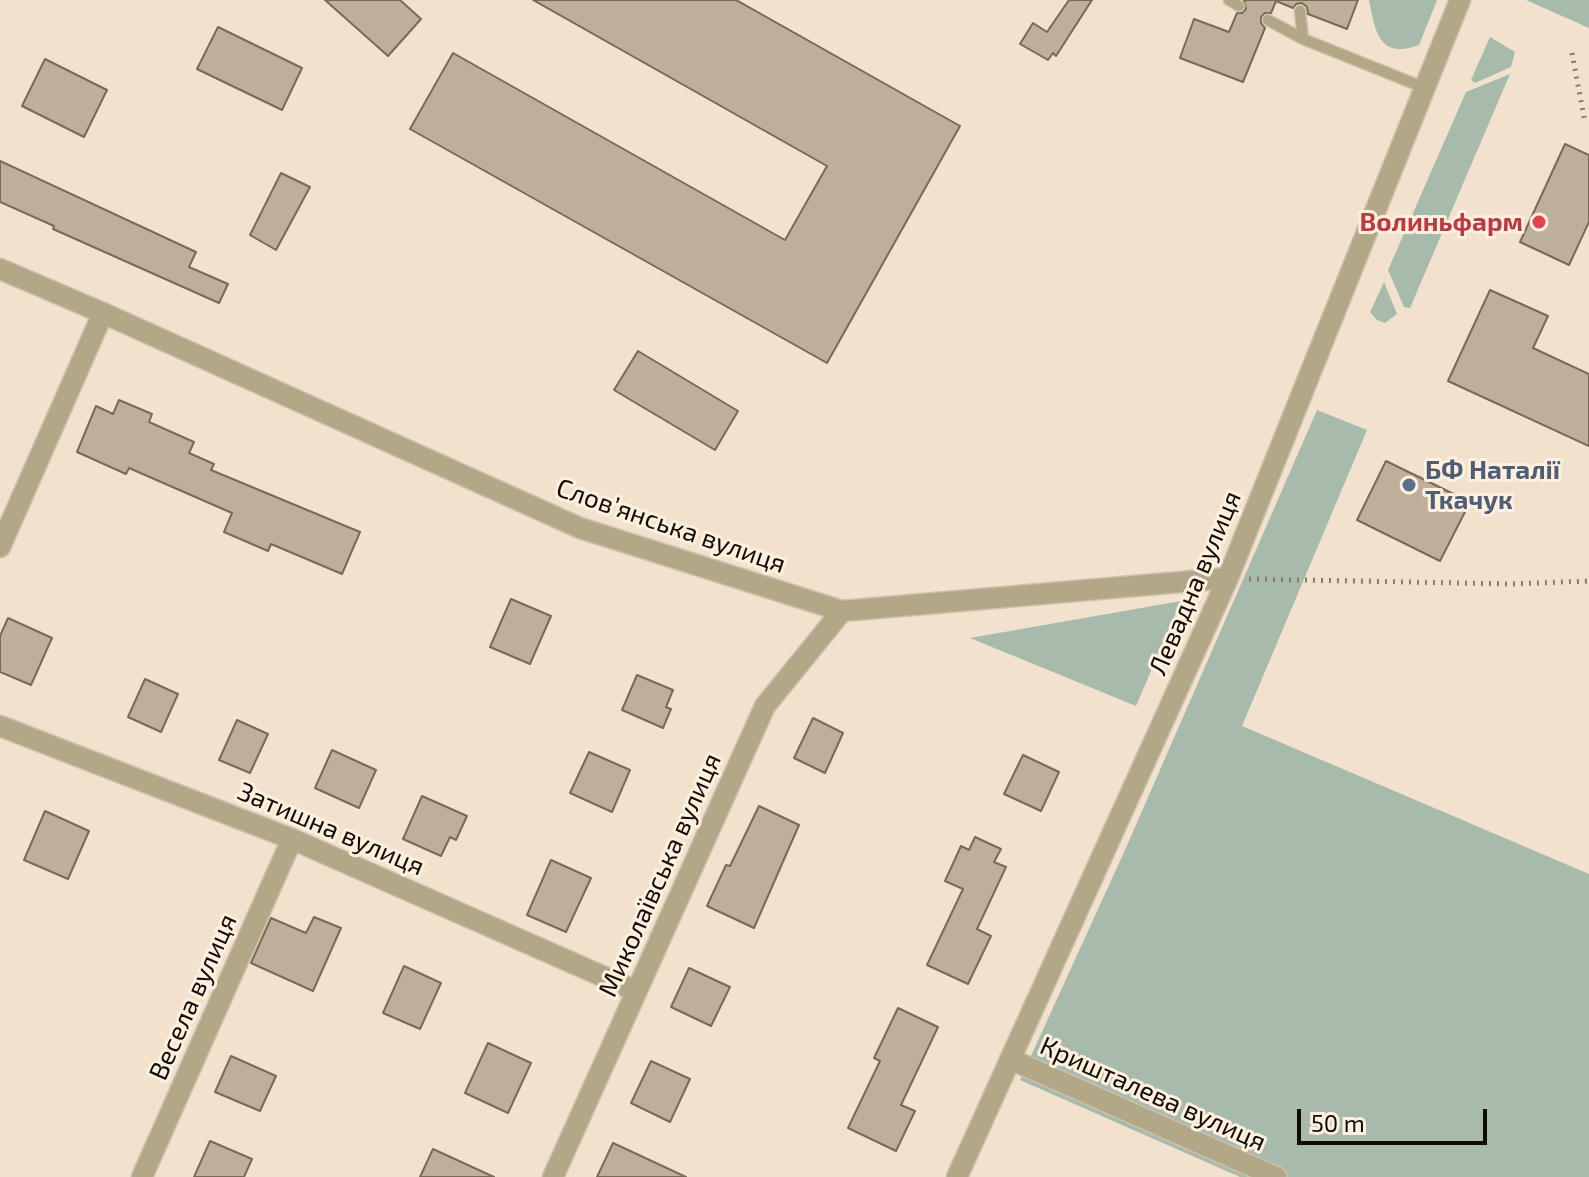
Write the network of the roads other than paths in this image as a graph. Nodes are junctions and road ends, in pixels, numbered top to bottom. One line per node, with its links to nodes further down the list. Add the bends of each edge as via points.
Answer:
1 (1229, 0): 3 (lane)
2 (1460, 0): 7 (street, Левадна вулиця)
3 (1239, 6)
4 (1300, 11): 6 (lane)
5 (1268, 20): 6 (lane)
6 (1303, 39): 7 (lane)
7 (1425, 88): 11 (street, Левадна вулиця)
8 (0, 269): 9 (street, Словʼянська вулиця)
9 (103, 313): 10 (street); 12 (street, Словʼянська вулиця, via 580,528)
10 (0, 547)
11 (1228, 578): 12 (street, Словʼянська вулиця); 16 (street, Левадна вулиця)
12 (842, 611): 15 (street, Миколаївська вулиця, via 765,706)
13 (0, 726): 14 (street, Затишна вулиця)
14 (292, 839): 15 (street, Затишна вулиця); 17 (street, Весела вулиця)
15 (636, 991): 18 (street, Миколаївська вулиця)
16 (1010, 1059): 19 (street, Левадна вулиця); 20 (street, Кришталева вулиця)
17 (142, 1177)
18 (553, 1177)
19 (957, 1177)
20 (1276, 1177)

